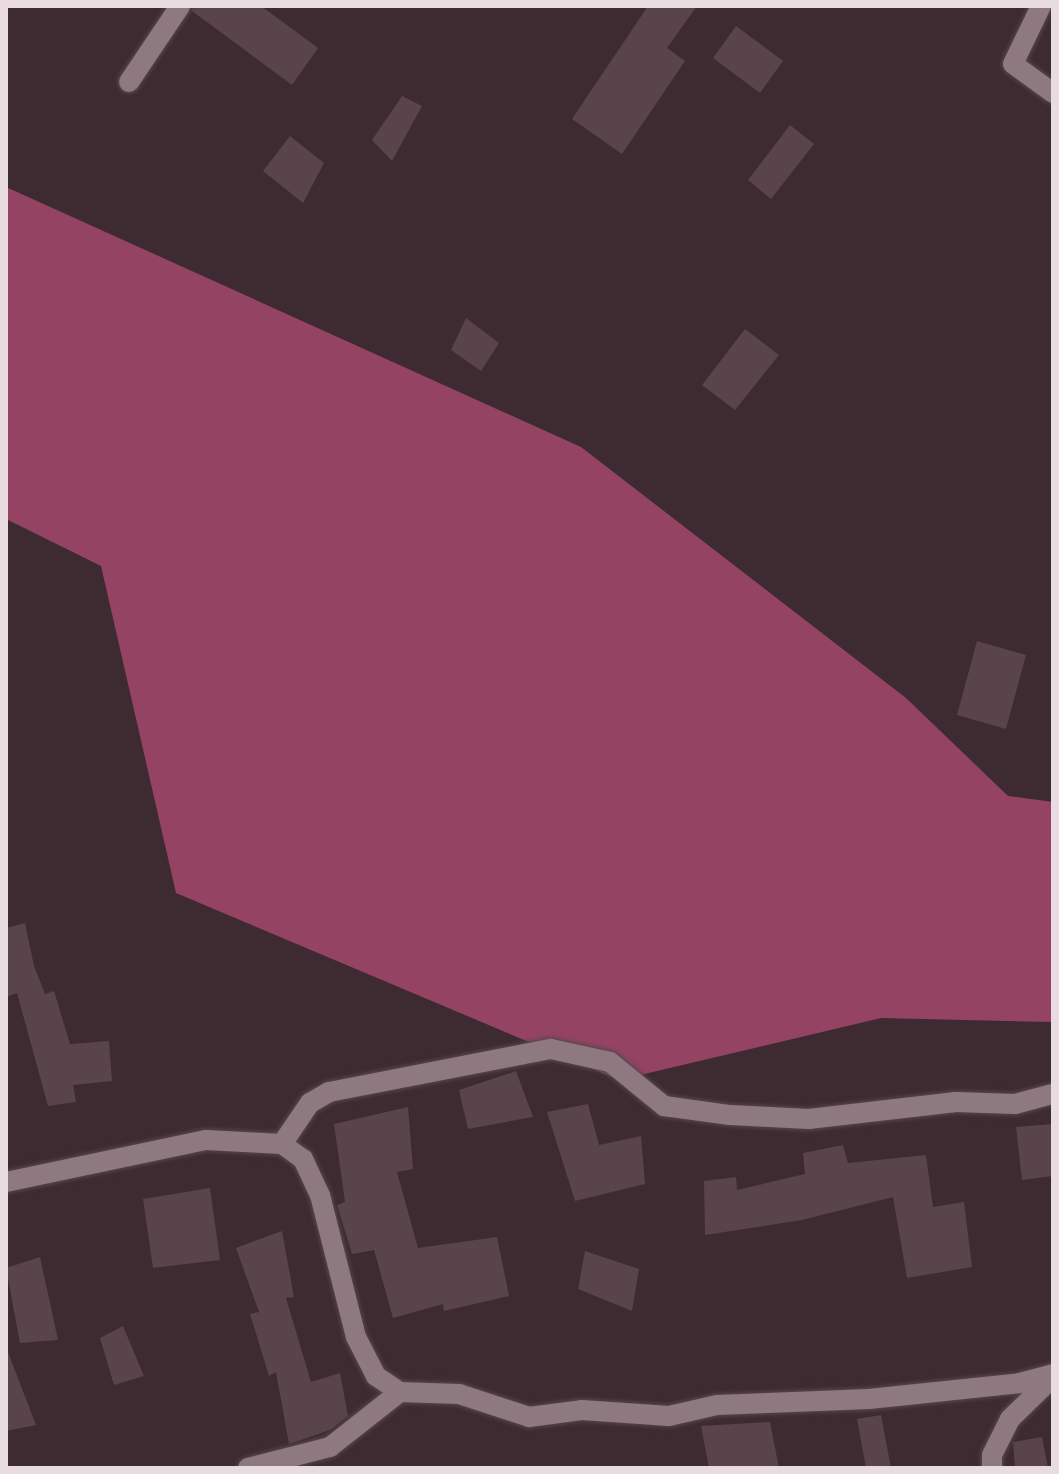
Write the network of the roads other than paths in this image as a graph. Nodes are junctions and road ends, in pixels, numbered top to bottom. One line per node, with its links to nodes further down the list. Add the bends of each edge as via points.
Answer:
1 (180, 6): 3 (street)
2 (1041, 6): 4 (street, via 1013,64)
3 (129, 82)
4 (1053, 93)
5 (1053, 1094): 6 (street, via 1015,1104 956,1102 809,1119 730,1115 664,1106 610,1062 551,1049 329,1092 310,1103)
6 (282, 1144): 7 (street, via 206,1140); 9 (street, via 303,1159 320,1195 356,1337 376,1376)
7 (6, 1182)
8 (1053, 1376): 9 (street, via 869,1399 717,1405 669,1416 582,1410 529,1417 459,1394); 11 (street, via 1010,1419 992,1455)
9 (400, 1392): 10 (street, via 330,1447)
10 (248, 1468)
11 (992, 1468)

